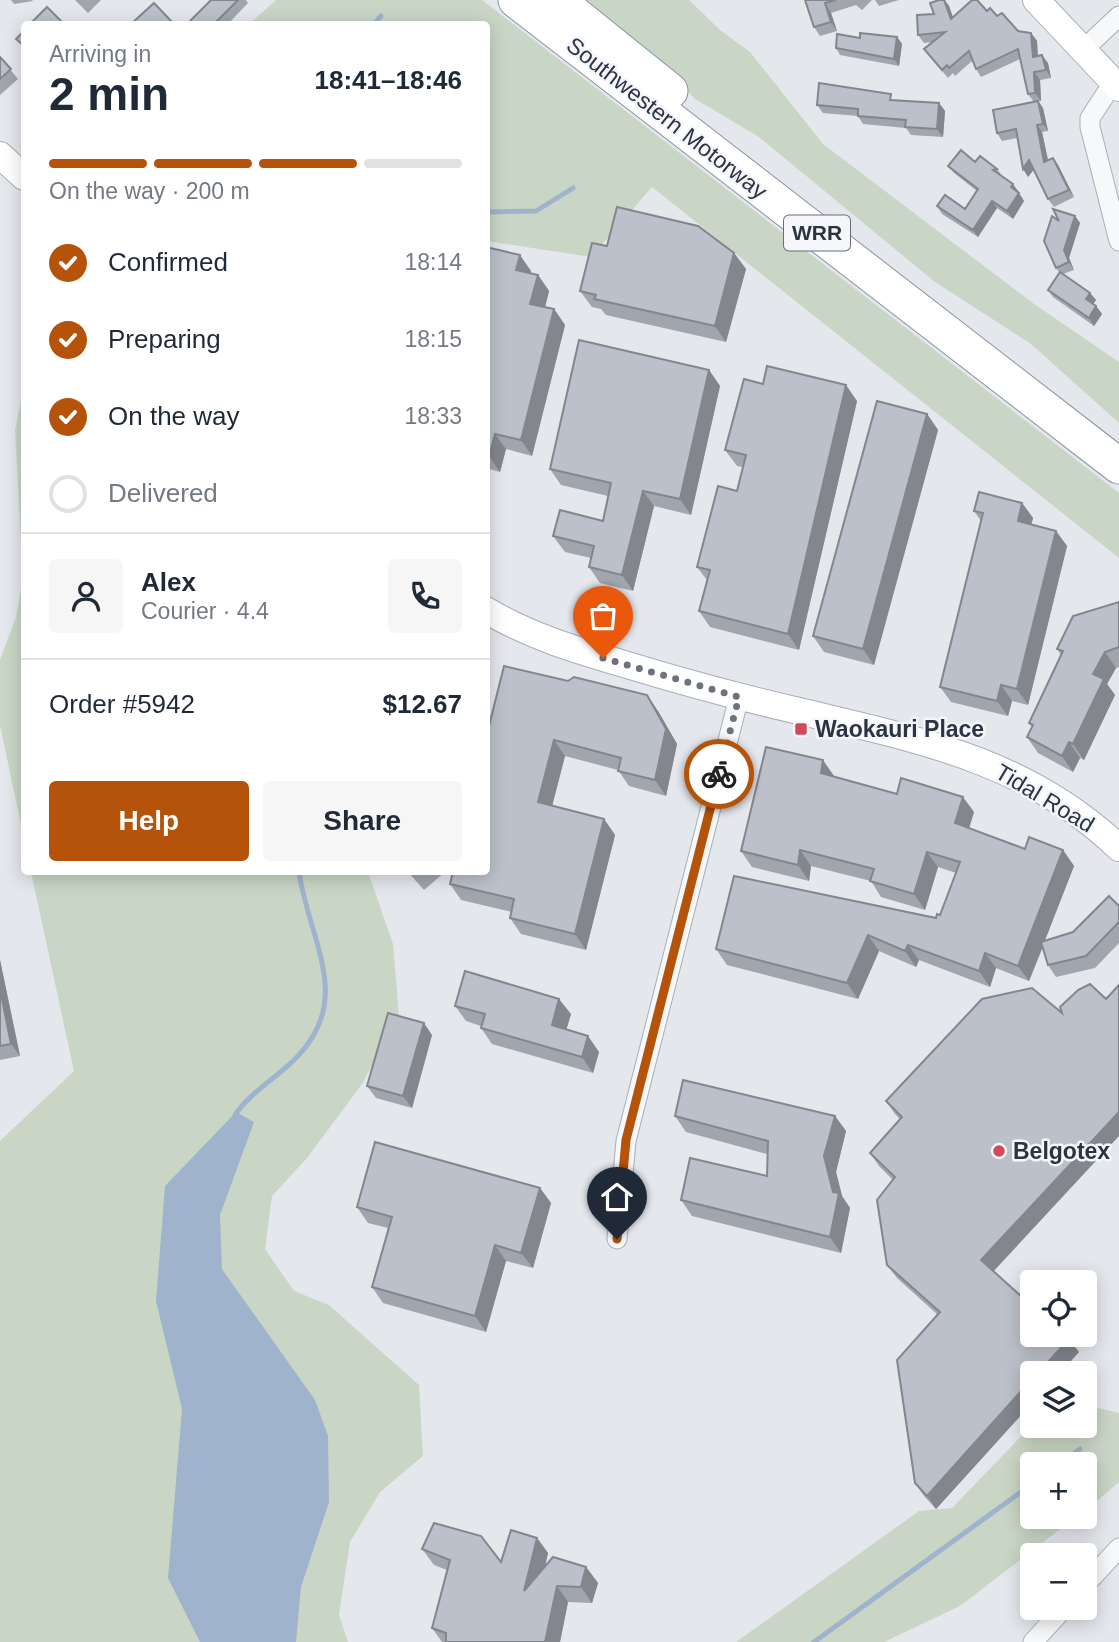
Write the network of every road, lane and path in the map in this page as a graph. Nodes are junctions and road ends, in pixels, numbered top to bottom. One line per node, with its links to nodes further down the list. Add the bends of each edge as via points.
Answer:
1 (516, 0): 11 (highway, Southwestern Motorway / WRR)
2 (556, 0): 10 (highway, Southwestern Motorway / WRR)
3 (1036, 0): 5 (main road)
4 (1119, 16): 5 (street)
5 (1083, 50): 6 (main road)
6 (1116, 86): 9 (street, via 1090,118 1090,127)
7 (0, 155): 8 (main road)
8 (21, 174)
9 (1119, 241)
10 (1119, 443)
11 (1119, 466)
12 (490, 612): 13 (main road, Tidal Road, via 556,643)
13 (739, 697): 14 (main road, Tidal Road, via 964,753 1023,780); 15 (street, via 626,1140)
14 (1119, 848)
15 (617, 1239)
16 (1119, 1548): 17 (street)
17 (1097, 1572)
18 (1053, 1620): 19 (street)
19 (1033, 1642)

